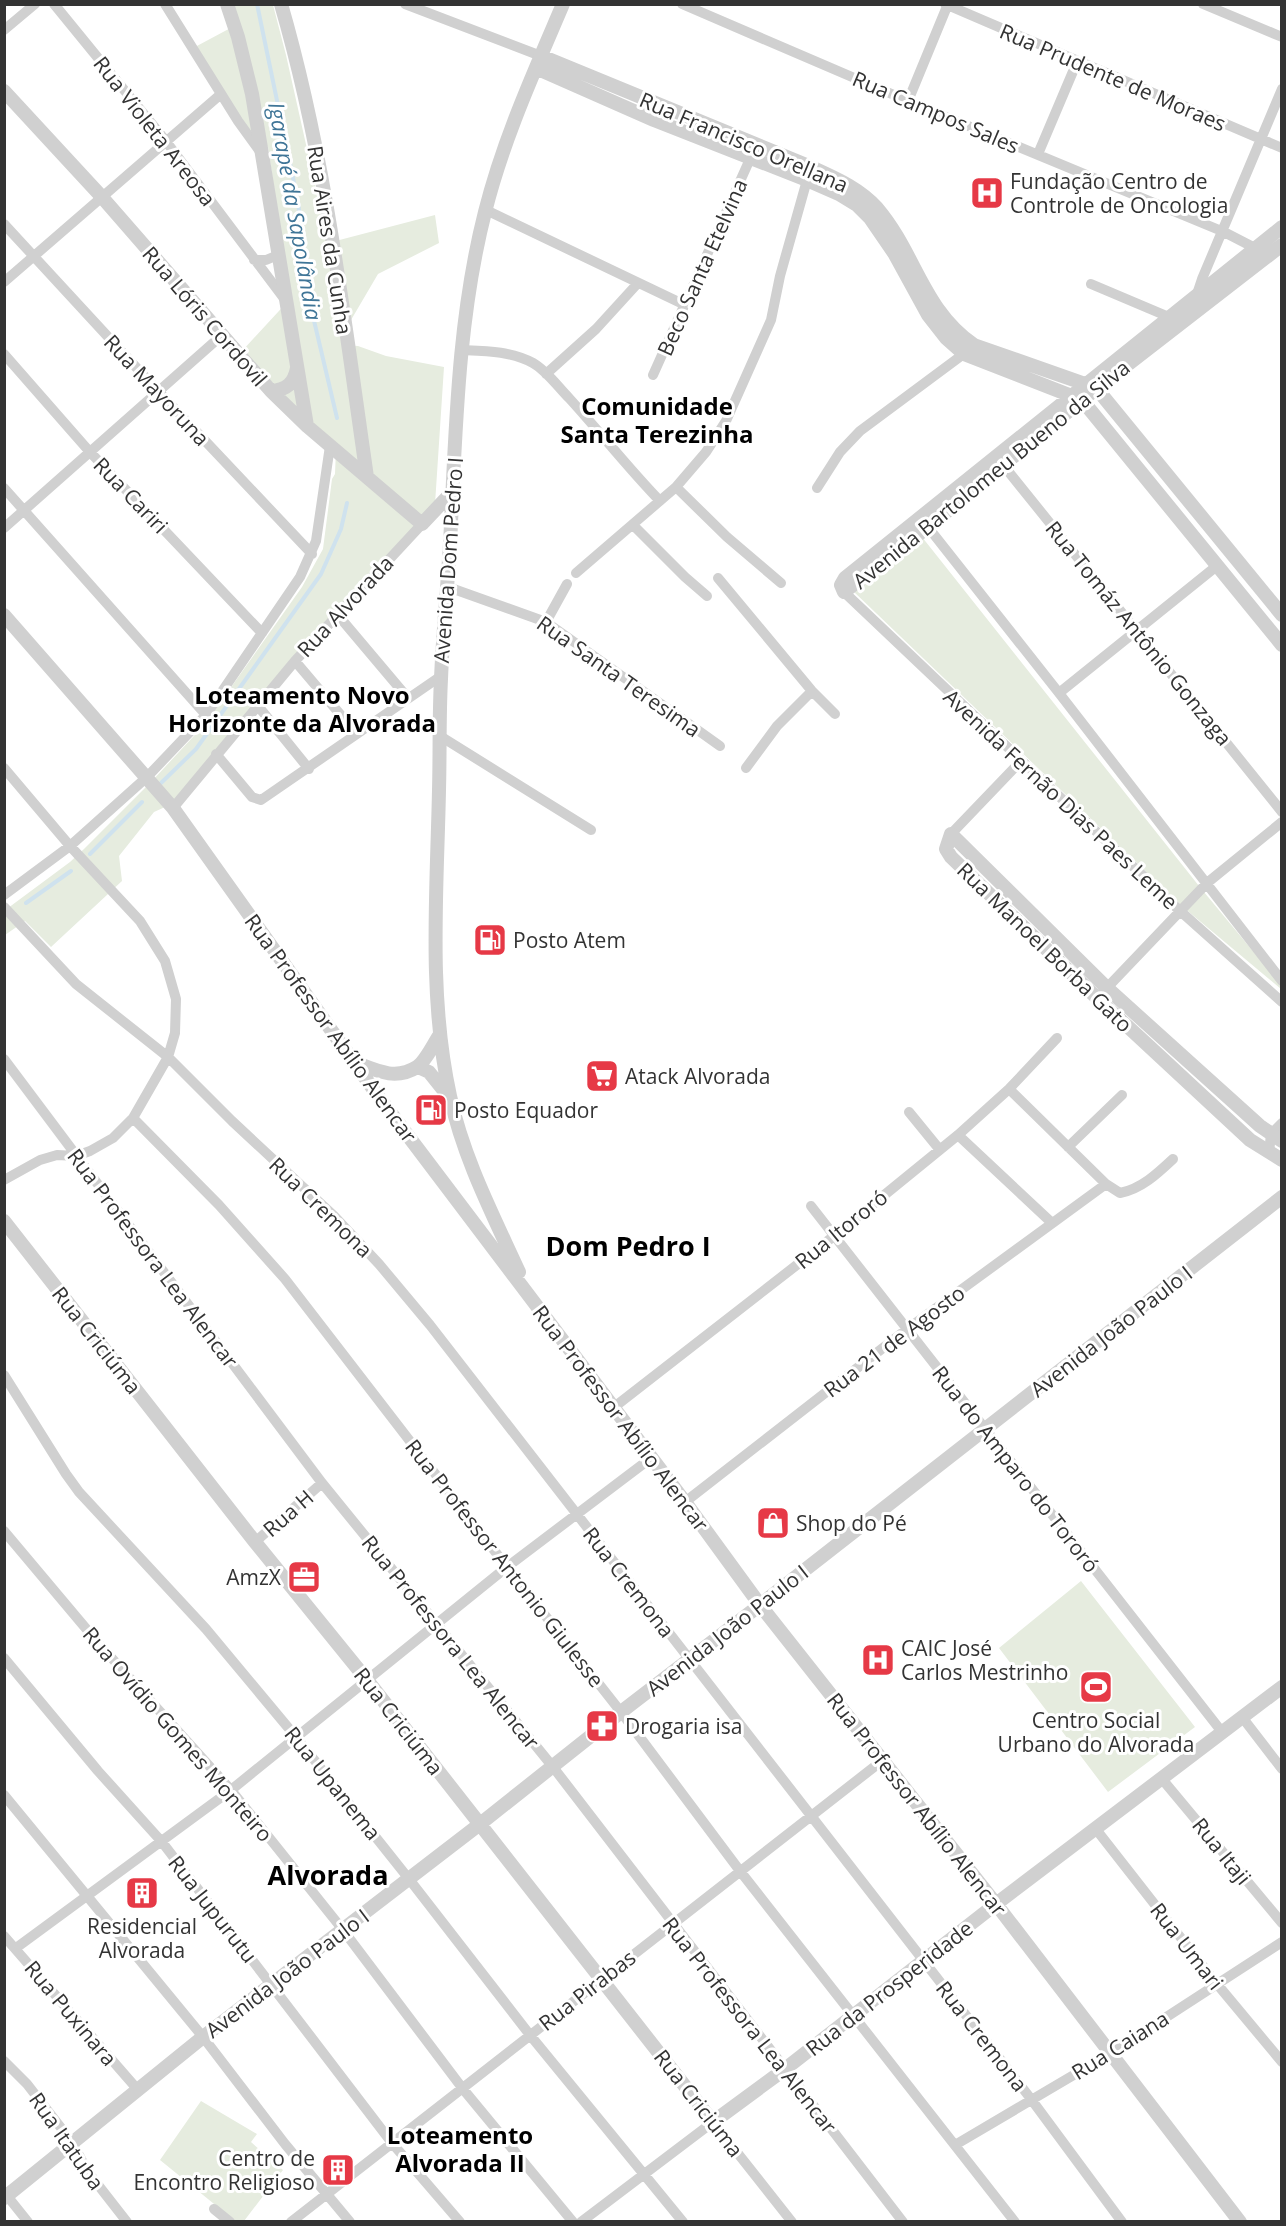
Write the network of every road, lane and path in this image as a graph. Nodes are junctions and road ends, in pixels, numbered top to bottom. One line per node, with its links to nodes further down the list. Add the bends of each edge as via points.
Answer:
1 (35, 4): 11 (street)
2 (54, 4): 20 (street, Rua Violeta Areosa)
3 (165, 4): 17 (street)
4 (227, 4): 22 (street, via 248,74)
5 (281, 4): 58 (street, Rua Aires da Cunha, via 297,60 327,205)
6 (405, 4): 13 (street)
7 (563, 4): 13 (street, Avenida Dom Pedro I)
8 (682, 4): 18 (street, Rua Campos Sales)
9 (1203, 4): 12 (street)
10 (947, 5): 14 (street, Rua Prudente de Moraes); 18 (street)
11 (4, 30)
12 (1281, 37)
13 (538, 62): 24 (street, Rua Francisco Orellana, via 654,120); 25 (street, Rua Francisco Orellana); 27 (street, Avenida Dom Pedro I, via 503,150)
14 (1077, 62): 19 (street, Rua Prudente de Moraes); 23 (street)
15 (1281, 89): 19 (street)
16 (4, 91): 26 (street, Rua Lóris Cordovil)
17 (220, 93): 20 (street); 22 (street)
18 (908, 101): 23 (street, Rua Campos Sales)
19 (1260, 139): 21 (street, Rua Prudente de Moraes); 30 (street)
20 (165, 140): 26 (street); 35 (street, Rua Violeta Areosa)
21 (1281, 148)
22 (261, 154): 33 (street)
23 (1038, 154): 30 (street, Rua Campos Sales)
24 (750, 159): 25 (street, Rua Francisco Orellana); 41 (street, Beco Santa Etelvina)
25 (809, 173): 45 (street, Rua Francisco Orellana, via 843,182 889,224 925,290); 59 (street, via 771,320 754,361 726,421)
26 (101, 196): 34 (street); 43 (street, Rua Lóris Cordovil)
27 (486, 210): 37 (street); 44 (street, Avenida Dom Pedro I)
28 (4, 224): 34 (street, Rua Mayoruna)
29 (1281, 230): 32 (street, Avenida Bartolomeu Bueno da Silva)
30 (1224, 231): 32 (street, Rua Campos Sales); 39 (street)
31 (1281, 245): 39 (street, Avenida Bartolomeu Bueno da Silva)
32 (1255, 248): 39 (street, Avenida Bartolomeu Bueno da Silva)
33 (278, 255): 35 (street); 40 (street)
34 (33, 256): 36 (street); 51 (street, Rua Mayoruna)
35 (254, 260): 40 (street, Rua Violeta Areosa)
36 (4, 282)
37 (638, 283): 41 (street); 48 (street, via 596,329)
38 (1091, 284): 42 (street)
39 (1201, 299): 42 (street, Avenida Bartolomeu Bueno da Silva); 50 (street, Avenida Bartolomeu Bueno da Silva)
40 (286, 301): 47 (street)
41 (685, 305): 49 (street, Beco Santa Etelvina)
42 (1169, 317): 50 (street, Avenida Bartolomeu Bueno da Silva)
43 (221, 336): 51 (street); 52 (street, Rua Lóris Cordovil)
44 (461, 350): 48 (street, via 496,351 533,363); 62 (street, Avenida Dom Pedro I)
45 (969, 350): 50 (street, Rua Francisco Orellana); 53 (street, Rua Francisco Orellana); 61 (street, via 860,431 840,452)
46 (4, 354): 56 (street, Rua Cariri)
47 (297, 366): 52 (street, via 292,383); 54 (street)
48 (546, 374): 63 (street)
49 (653, 375)
50 (1091, 387): 53 (street, Avenida Bartolomeu Bueno da Silva); 80 (street)
51 (158, 391): 56 (street); 69 (street, Rua Mayoruna)
52 (271, 392): 54 (street, Rua Lóris Cordovil)
53 (1077, 398): 57 (street, Avenida Bartolomeu Bueno da Silva); 70 (street)
54 (307, 426): 55 (street, Rua Lóris Cordovil)
55 (330, 446): 58 (street, Rua Lóris Cordovil); 69 (street)
56 (89, 451): 64 (street); 83 (street, Rua Cariri)
57 (1000, 460): 65 (street, Avenida Bartolomeu Bueno da Silva); 82 (street, Rua Tomáz Antônio Gonzaga)
58 (367, 477): 66 (street, Rua Lóris Cordovil)
59 (676, 487): 63 (street); 73 (street, via 719,531)
60 (4, 488): 64 (street)
61 (817, 488)
62 (453, 491): 66 (street, Rua Alvorada); 75 (street, Avenida Dom Pedro I)
63 (660, 501): 67 (street)
64 (25, 511): 68 (street); 92 (street)
65 (924, 522): 76 (street, Avenida Bartolomeu Bueno da Silva, via 845,578 841,585); 88 (street, Avenida Fernão Dias Paes Leme)
66 (422, 524): 78 (street, Rua Alvorada)
67 (634, 526): 71 (street); 77 (street)
68 (4, 528)
69 (312, 554): 83 (street)
70 (1218, 565): 82 (street); 84 (street)
71 (576, 573)
72 (718, 578): 87 (street)
73 (781, 583)
74 (567, 584): 81 (street)
75 (448, 587): 81 (street, Rua Santa Teresima); 86 (street, Avenida Dom Pedro I)
76 (844, 592): 97 (street, Avenida Fernão Dias Paes Leme)
77 (707, 596)
78 (337, 614): 85 (street, Rua Alvorada); 89 (street)
79 (4, 615): 101 (street, Rua Professor Abílio Alencar)
80 (1281, 615)
81 (546, 622): 95 (street, Rua Santa Teresima)
82 (1137, 630): 88 (street); 103 (street, Rua Tomáz Antônio Gonzaga)
83 (262, 633): 92 (street)
84 (1281, 645)
85 (295, 661): 90 (street, Rua Alvorada); 93 (street)
86 (441, 676): 89 (street); 94 (street, Avenida Dom Pedro I)
87 (812, 691): 91 (street); 99 (street, via 777,726)
88 (1059, 693): 108 (street, Avenida Fernão Dias Paes Leme)
89 (407, 697): 93 (street)
90 (258, 706): 96 (street, Rua Alvorada); 100 (street)
91 (835, 714)
92 (206, 715): 101 (street)
93 (356, 733): 100 (street)
94 (440, 736): 105 (street); 115 (street, Avenida Dom Pedro I, via 435,964)
95 (720, 746)
96 (216, 754): 100 (street, via 252,797 261,800); 102 (street, Rua Alvorada)
97 (1021, 761): 106 (street); 111 (street, Avenida Fernão Dias Paes Leme)
98 (4, 768): 107 (street)
99 (746, 768)
100 (309, 769)
101 (147, 777): 102 (street, Rua Professor Abílio Alencar); 107 (street)
102 (173, 808): 119 (street, Rua Professor Abílio Alencar)
103 (1281, 812)
104 (1281, 822): 108 (street)
105 (591, 830)
106 (951, 834): 113 (street, Rua Manoel Borba Gato)
107 (70, 846): 109 (street); 117 (street, via 140,921 165,962 176,999 175,1033)
108 (1207, 883): 111 (street); 112 (street, Avenida Fernão Dias Paes Leme)
109 (4, 895)
110 (4, 908): 117 (street, Rua Cremona, via 75,984)
111 (1179, 910): 113 (street); 114 (street, Avenida Fernão Dias Paes Leme)
112 (1281, 981)
113 (1102, 993): 130 (street, Rua Manoel Borba Gato); 134 (street, Rua Manoel Borba Gato, via 1250,1140)
114 (1281, 1002)
115 (439, 1036): 120 (street); 124 (street, Avenida Dom Pedro I)
116 (1057, 1038): 122 (street, Rua Itororó)
117 (168, 1057): 127 (street); 153 (street, Rua Cremona, via 379,1264)
118 (4, 1059): 133 (street, Rua Professora Lea Alencar)
119 (354, 1062): 121 (street); 125 (street, Rua Professor Abílio Alencar)
120 (418, 1067): 121 (street); 124 (street, via 429,1072)
121 (390, 1075): 125 (street)
122 (1009, 1089): 129 (street, Rua Itororó); 131 (street)
123 (1122, 1095): 131 (street)
124 (450, 1098): 138 (street, Avenida Dom Pedro I)
125 (381, 1100): 140 (street, Rua Professor Abílio Alencar)
126 (909, 1112): 132 (street)
127 (133, 1118): 133 (street, via 113,1138); 156 (street, Rua Professor Antonio Giulesse, via 285,1279)
128 (1281, 1124): 130 (street)
129 (958, 1135): 132 (street, Rua Itororó); 143 (street)
130 (1276, 1138): 134 (street)
131 (1068, 1147): 137 (street)
132 (940, 1150): 144 (street, Rua Itororó)
133 (76, 1156): 136 (street, via 57,1155 40,1160); 151 (street, Rua Professora Lea Alencar)
134 (1275, 1157)
135 (1173, 1159): 137 (street, via 1131,1191 1120,1193)
136 (4, 1180)
137 (1106, 1184): 143 (street, Rua 21 de Agosto)
138 (483, 1193): 140 (street, via 473,1202); 145 (street, Avenida Dom Pedro I)
139 (1281, 1197): 149 (street, Avenida João Paulo I)
140 (459, 1202): 145 (street, Rua Professor Abílio Alencar)
141 (811, 1206): 144 (street, Rua do Amparo do Tororó)
142 (4, 1221): 155 (street, Rua Criciúma)
143 (1052, 1222): 146 (street, Rua 21 de Agosto)
144 (834, 1236): 146 (street, Rua do Amparo do Tororó); 148 (street, Rua Itororó)
145 (529, 1296): 148 (street, Rua Professor Abílio Alencar)
146 (906, 1330): 149 (street, Rua do Amparo do Tororó); 152 (street, Rua 21 de Agosto)
147 (4, 1374): 166 (street, Rua Upanema, via 79,1492 206,1629)
148 (613, 1408): 150 (street, Rua Professor Abílio Alencar)
149 (986, 1428): 157 (street, Avenida João Paulo I); 165 (street, Rua do Amparo do Tororó)
150 (651, 1458): 152 (street, Rua Professor Abílio Alencar); 153 (street)
151 (322, 1483): 155 (street, Rua H); 158 (street, Rua Professora Lea Alencar)
152 (685, 1502): 157 (street, Rua Professor Abílio Alencar)
153 (577, 1515): 156 (street); 160 (street, Rua Cremona)
154 (4, 1531): 171 (street, Rua Ovídio Gomes Monteiro, via 99,1644)
155 (255, 1542): 161 (street, Rua Criciúma)
156 (507, 1568): 158 (street); 163 (street, Rua Professor Antonio Giulesse)
157 (760, 1605): 160 (street, Avenida João Paulo I); 167 (street, Rua Professor Abílio Alencar)
158 (436, 1626): 161 (street); 168 (street, Rua Professora Lea Alencar)
159 (4, 1658): 176 (street, Rua Jupurutu)
160 (689, 1659): 163 (street, Avenida João Paulo I); 173 (street, Rua Cremona)
161 (367, 1680): 166 (street); 174 (street, Rua Criciúma)
162 (1281, 1687): 164 (street, Rua da Prosperidade)
163 (621, 1712): 168 (street, Avenida João Paulo I); 177 (street, Rua Professor Antonio Giulesse)
164 (1242, 1717): 165 (street, Rua da Prosperidade); 169 (street)
165 (1222, 1732): 170 (street, Rua da Prosperidade)
166 (296, 1737): 171 (street); 178 (street, Rua Upanema)
167 (883, 1760): 173 (street, Rua Pirabas); 180 (street, Rua Professor Abílio Alencar)
168 (553, 1767): 174 (street, Avenida João Paulo I); 182 (street, Rua Professora Lea Alencar)
169 (1281, 1769)
170 (1162, 1779): 175 (street, Rua da Prosperidade); 181 (street, Rua Itaji)
171 (231, 1790): 176 (street); 183 (street, Rua Ovídio Gomes Monteiro)
172 (4, 1795): 179 (street)
173 (810, 1816): 177 (street, Rua Pirabas); 187 (street, Rua Cremona)
174 (480, 1824): 178 (street, Avenida João Paulo I); 188 (street, Rua Criciúma)
175 (1095, 1828): 180 (street, Rua da Prosperidade); 190 (street, Rua Umari)
176 (162, 1842): 179 (street); 189 (street, Rua Jupurutu)
177 (740, 1871): 182 (street, Rua Pirabas); 191 (street, Rua Professor Antonio Giulesse)
178 (409, 1879): 183 (street, Avenida João Paulo I); 192 (street, Rua Upanema)
179 (89, 1896): 186 (street); 193 (street)
180 (996, 1904): 187 (street, Rua da Prosperidade); 194 (street, Rua Professor Abílio Alencar)
181 (1281, 1923)
182 (672, 1924): 188 (street, Rua Pirabas); 197 (street, Rua Professora Lea Alencar)
183 (342, 1930): 189 (street, Avenida João Paulo I); 198 (street, Rua Ovídio Gomes Monteiro)
184 (4, 1936): 186 (street, Rua Puxinara)
185 (1281, 1942): 190 (street, Rua Caiana)
186 (16, 1948): 199 (street, Rua Puxinara)
187 (923, 1961): 191 (street, Rua da Prosperidade); 200 (street, Rua Cremona)
188 (602, 1978): 192 (street, Rua Pirabas); 201 (street, Rua Criciúma)
189 (272, 1984): 193 (street, Avenida João Paulo I); 203 (street, Rua Jupurutu)
190 (1217, 1984): 194 (street, Rua Caiana); 196 (street, Rua Umari)
191 (853, 2015): 197 (street, Rua da Prosperidade); 204 (street, Rua Professor Antonio Giulesse)
192 (530, 2035): 198 (street, Rua Pirabas); 205 (street, Rua Upanema)
193 (203, 2037): 199 (street, Avenida João Paulo I); 207 (street)
194 (1110, 2053): 200 (street, Rua Caiana); 222 (street, Rua Professor Abílio Alencar)
195 (4, 2061): 202 (street, Rua Itatuba)
196 (1281, 2062)
197 (785, 2069): 201 (street, Rua da Prosperidade); 219 (street, Rua Professora Lea Alencar)
198 (463, 2089): 203 (street, Rua Pirabas); 215 (street, Rua Ovídio Gomes Monteiro)
199 (138, 2090): 202 (street, Avenida João Paulo I)
200 (1031, 2099): 204 (street, Rua Caiana); 221 (street, Rua Cremona)
201 (713, 2122): 205 (street, Rua da Prosperidade); 218 (street, Rua Criciúma)
202 (72, 2142): 206 (street, Avenida João Paulo I); 210 (street, Rua Itatuba, via 88,2172)
203 (392, 2143): 207 (street, Rua Pirabas); 214 (street, Rua Jupurutu)
204 (955, 2145): 220 (street, Rua Professor Antonio Giulesse)
205 (644, 2174): 216 (street, Rua da Prosperidade); 217 (street, Rua Upanema)
206 (6, 2195): 209 (street)
207 (328, 2195): 212 (street, Rua Pirabas); 213 (street)
208 (214, 2209): 211 (street)
209 (27, 2222)
210 (127, 2222)
211 (230, 2222)
212 (291, 2222)
213 (350, 2222)
214 (460, 2222)
215 (573, 2222)
216 (581, 2222)
217 (683, 2222)
218 (792, 2222)
219 (903, 2222)
220 (1015, 2222)
221 (1122, 2222)
222 (1240, 2222)

